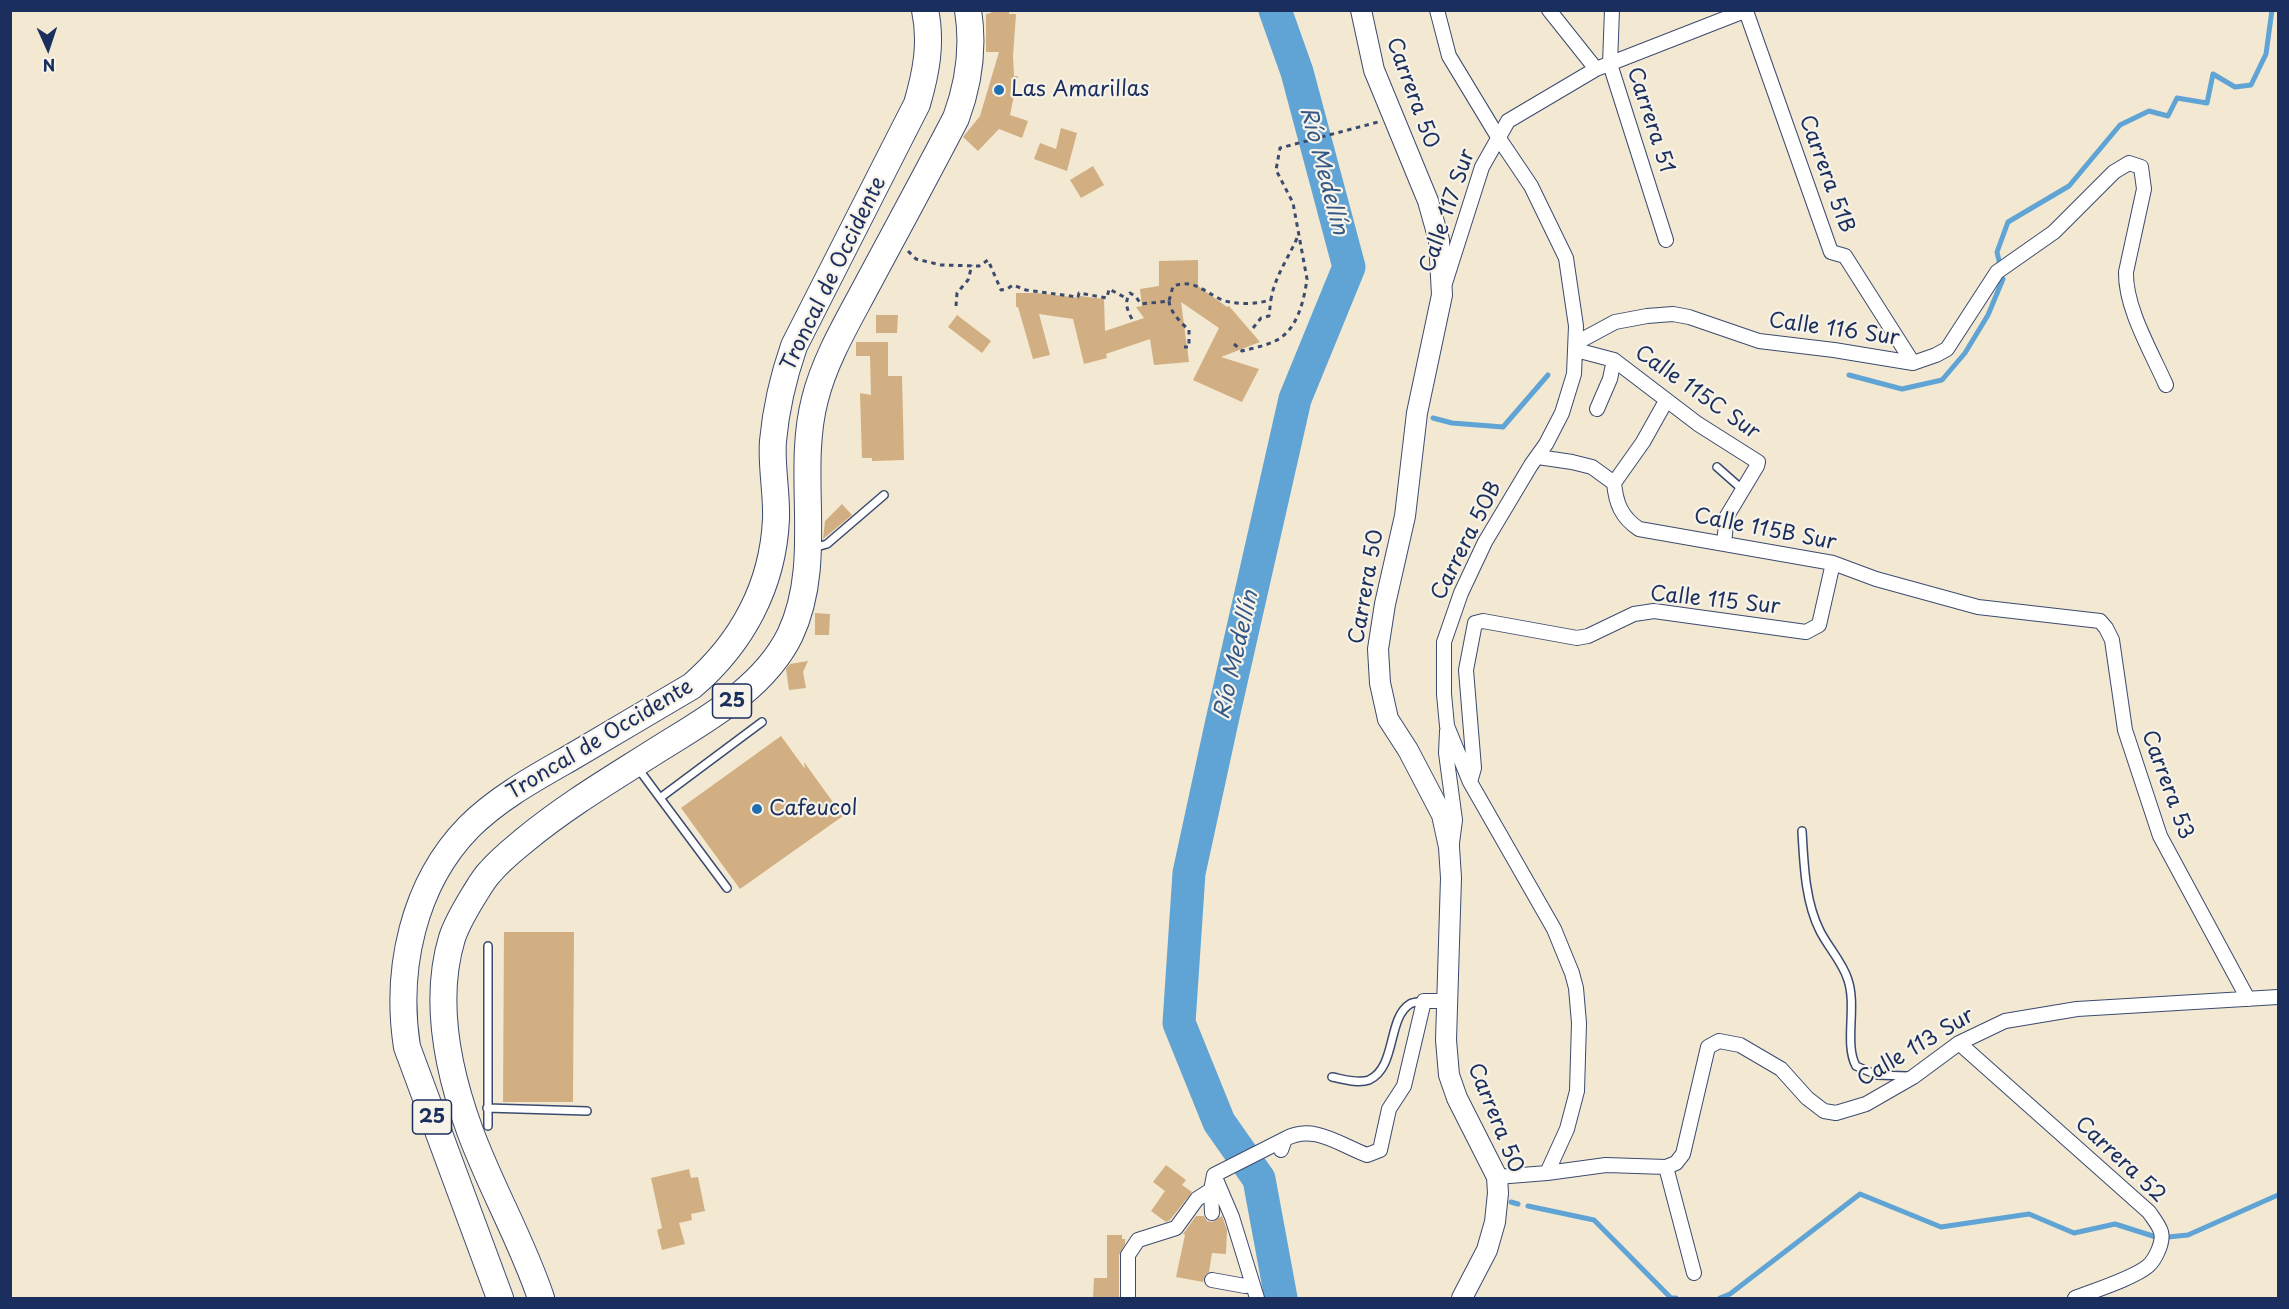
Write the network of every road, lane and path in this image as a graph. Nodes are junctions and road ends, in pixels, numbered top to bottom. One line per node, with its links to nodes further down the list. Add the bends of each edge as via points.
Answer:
1 (925, 10): 68 (highway, Troncal de Occidente / 25, via 928,48 917,104 794,346 783,378 773,444 773,545 763,588 744,627 713,668 692,686 519,788 470,826 438,868 412,928 403,992 407,1047)
2 (968, 10): 12 (highway, Troncal de Occidente / 25, via 972,49 965,94)
3 (1361, 10): 16 (main road, Carrera 50, via 1374,70 1428,201 1439,240)
4 (1437, 10): 11 (street, Carrera 50B, via 1449,56)
5 (1549, 10): 9 (street)
6 (1612, 10): 8 (street, Carrera 51)
7 (1746, 11): 8 (street, Calle 117 Sur); 27 (street, Carrera 51B, via 1831,252 1845,256)
8 (1610, 64): 9 (street, Calle 117 Sur); 14 (street, Carrera 51)
9 (1596, 69): 11 (street, Calle 117 Sur, via 1508,121)
10 (1373, 123): 13 (path, via 1280,148 1276,170 1293,203)
11 (1498, 137): 16 (street, Calle 117 Sur, via 1482,167); 25 (street, Carrera 50B, via 1531,186 1566,258)
12 (898, 227): 15 (path, via 903,229 909,253 916,259 941,265); 37 (highway, Troncal de Occidente / 25, via 831,357 814,400)
13 (1298, 235): 18 (path, via 1274,281); 23 (path, via 1307,279 1296,320 1274,342 1242,351)
14 (1666, 240)
15 (972, 265): 17 (path, via 979,266 988,260 1001,290 1014,285 1026,290 1107,298 1109,289); 20 (path, via 968,280 957,293)
16 (1442, 295): 46 (main road, Carrera 50, via 1417,413 1405,516 1378,649 1380,683 1389,719 1442,815)
17 (1126, 298): 19 (path, via 1130,293 1141,304); 21 (path)
18 (1271, 299): 19 (path, via 1249,304 1222,300 1184,282 1173,286); 22 (path, via 1269,316 1261,318)
19 (1168, 301): 24 (path, via 1189,330 1189,347)
20 (956, 306)
21 (1132, 319)
22 (1253, 328)
23 (1234, 344)
24 (1184, 347)
25 (1576, 347): 26 (street, Calle 115C Sur); 27 (street, Calle 116 Sur, via 1615,322 1673,314 1759,342); 31 (street, Carrera 50B, via 1574,374 1562,413)
26 (1614, 360): 29 (street, Calle 115C Sur); 30 (street)
27 (1913, 363): 28 (street, Calle 116 Sur, via 1947,349 1997,272 2054,232 2114,172 2129,163 2141,167 2144,189 2125,283)
28 (2166, 385)
29 (1666, 401): 33 (street); 34 (street, Calle 115C Sur, via 1758,462)
30 (1597, 409)
31 (1538, 457): 33 (street, via 1592,467); 41 (street, Carrera 50B, via 1485,542 1446,633)
32 (1717, 467): 34 (lane)
33 (1614, 483): 36 (street, Calle 115B Sur, via 1616,502 1627,521 1639,529)
34 (1743, 489): 36 (street, via 1727,516)
35 (884, 495): 37 (lane, via 827,544)
36 (1724, 543): 38 (street, Calle 115B Sur)
37 (808, 550): 42 (highway, Troncal de Occidente / 25, via 801,601 777,657 721,710)
38 (1833, 562): 39 (street, Calle 115B Sur, via 1876,579 1978,607 2100,621); 43 (street, Calle 115 Sur, via 1819,625 1806,632 1654,611 1634,614 1577,638 1483,621 1475,623 1466,670 1474,768)
39 (2112, 640): 50 (street, Carrera 53, via 2124,730 2160,836)
40 (762, 722): 44 (lane)
41 (1447, 726): 43 (street, Carrera 50B); 46 (street, via 1446,753 1455,820)
42 (635, 764): 44 (lane); 69 (highway, Troncal de Occidente / 25, via 554,816 488,873 452,937 448,957 444,1002 448,1052 458,1091 470,1132)
43 (1470, 782): 60 (street, Carrera 50B, via 1554,929 1576,988 1577,1091 1567,1129)
44 (660, 798): 47 (lane)
45 (1802, 831): 55 (lane, via 1806,885 1819,929 1848,979 1853,1013 1850,1056 1856,1066 1877,1076)
46 (1450, 858): 52 (main road, Carrera 50)
47 (728, 888)
48 (488, 946): 56 (lane)
49 (2278, 997): 50 (street, Calle 113 Sur)
50 (2248, 999): 53 (street, Calle 113 Sur, via 2076,1009 2005,1021)
51 (1424, 1001): 52 (street); 54 (lane, via 1411,1003 1403,1011 1379,1072 1361,1081); 61 (street, via 1404,1086 1389,1109 1380,1150 1367,1155 1311,1131 1294,1133 1283,1144)
52 (1446, 1001): 62 (main road, Carrera 50, via 1449,1075)
53 (1959, 1043): 55 (street, Calle 113 Sur); 73 (street, Carrera 52, via 2149,1212 2162,1237 2148,1266)
54 (1332, 1077)
55 (1913, 1077): 59 (street, Calle 113 Sur, via 1866,1104 1836,1113 1824,1111 1781,1069 1740,1044 1719,1041 1708,1047 1683,1154)
56 (487, 1108): 57 (lane); 58 (lane)
57 (587, 1111)
58 (488, 1126)
59 (1666, 1167): 60 (street, via 1606,1165); 65 (street)
60 (1547, 1173): 62 (street)
61 (1214, 1175): 63 (street); 67 (street)
62 (1497, 1177): 72 (main road, Carrera 50, via 1495,1222 1487,1250)
63 (1211, 1190): 64 (street); 70 (street, via 1197,1199 1176,1228 1138,1240 1128,1255)
64 (1212, 1213)
65 (1694, 1273)
66 (1212, 1280): 67 (street)
67 (1253, 1284): 71 (street)
68 (500, 1299)
69 (541, 1299)
70 (1128, 1299)
71 (1257, 1299)
72 (1462, 1299)
73 (2075, 1299)

